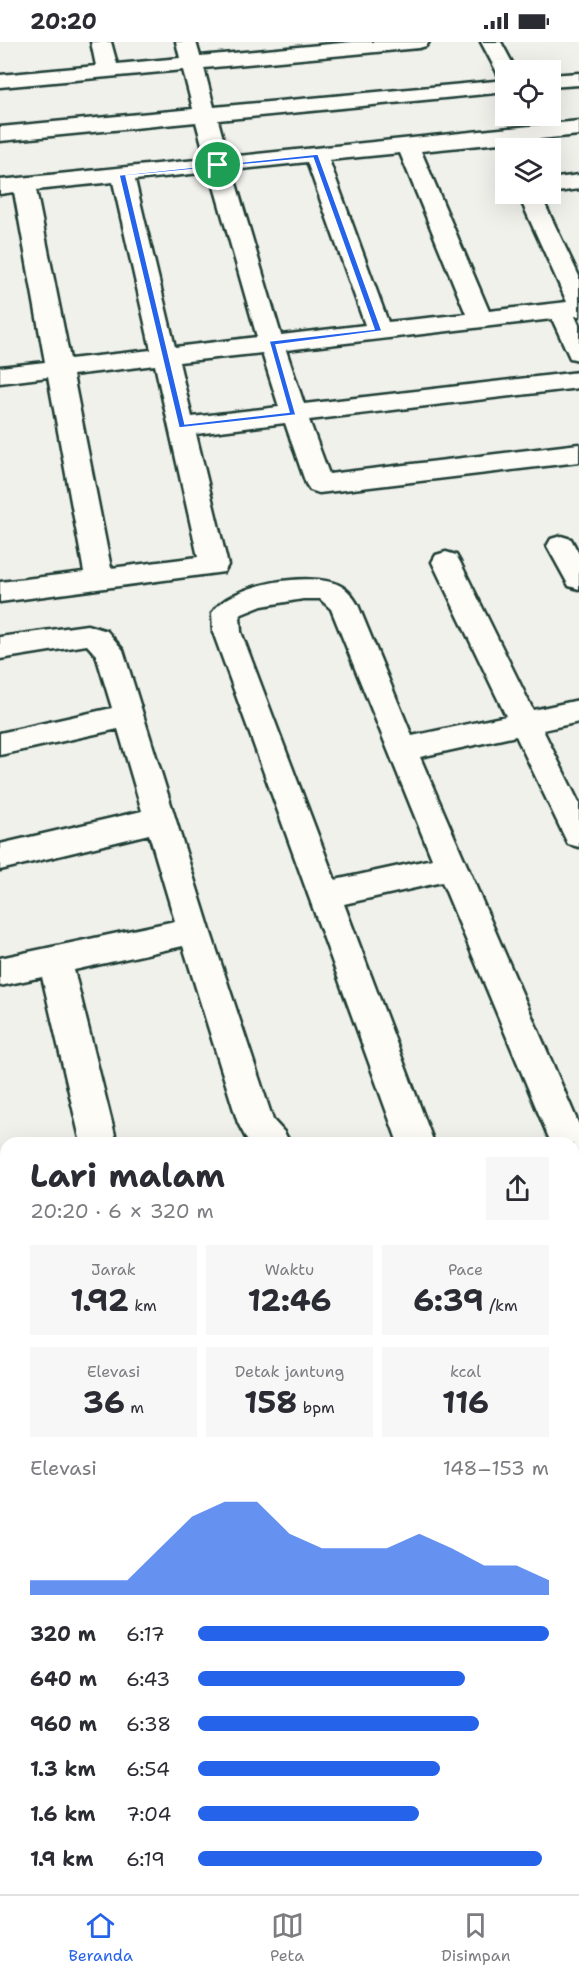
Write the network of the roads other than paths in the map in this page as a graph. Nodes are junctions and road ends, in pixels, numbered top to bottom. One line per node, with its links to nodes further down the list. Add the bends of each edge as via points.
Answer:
1 (101, 42): 7 (street)
2 (418, 42): 4 (street)
3 (492, 42): 6 (street)
4 (290, 48): 5 (street)
5 (189, 53): 7 (street); 12 (street)
6 (500, 60)
7 (108, 71): 10 (street)
8 (579, 78): 9 (street)
9 (561, 80)
10 (0, 81)
11 (495, 87): 12 (street)
12 (205, 114): 16 (street); 21 (street)
13 (526, 126): 17 (street)
14 (554, 126): 15 (street)
15 (579, 128)
16 (0, 134)
17 (511, 138)
18 (495, 143): 19 (street)
19 (408, 146): 20 (street); 30 (street)
20 (316, 155): 21 (street); 31 (street)
21 (218, 165): 22 (street); 32 (street)
22 (123, 175): 25 (street); 34 (street)
23 (579, 182): 24 (street)
24 (561, 184)
25 (12, 186): 35 (street)
26 (534, 204): 28 (street)
27 (579, 243): 28 (street)
28 (553, 246): 29 (street)
29 (573, 306): 30 (street); 33 (street)
30 (480, 319): 31 (street)
31 (379, 331): 32 (street)
32 (272, 343): 34 (street); 38 (street)
33 (579, 352)
34 (165, 356): 35 (street); 39 (street)
35 (59, 368): 36 (street); 44 (street)
36 (0, 375)
37 (579, 380): 38 (street)
38 (293, 414): 39 (street); 40 (street, via 319,484)
39 (182, 427): 44 (street, via 214,565)
40 (579, 453)
41 (561, 546): 43 (street)
42 (446, 562): 49 (street)
43 (579, 579)
44 (99, 580): 45 (street)
45 (0, 592)
46 (0, 648): 48 (street, via 87,635 97,638 113,658)
47 (579, 711): 49 (street)
48 (129, 715): 50 (street); 52 (street)
49 (524, 723): 51 (street); 53 (street)
50 (0, 744)
51 (402, 750): 55 (street); 56 (street, via 344,605 334,594 311,588 286,591 229,608 225,618 227,632)
52 (161, 819): 54 (street); 57 (street)
53 (579, 835)
54 (0, 857)
55 (452, 867): 56 (street); 63 (street)
56 (325, 895): 62 (street)
57 (194, 930): 58 (street); 61 (street, via 256,1123)
58 (55, 960): 59 (street); 60 (street)
59 (0, 972)
60 (98, 1137)
61 (266, 1137)
62 (414, 1137)
63 (566, 1137)

